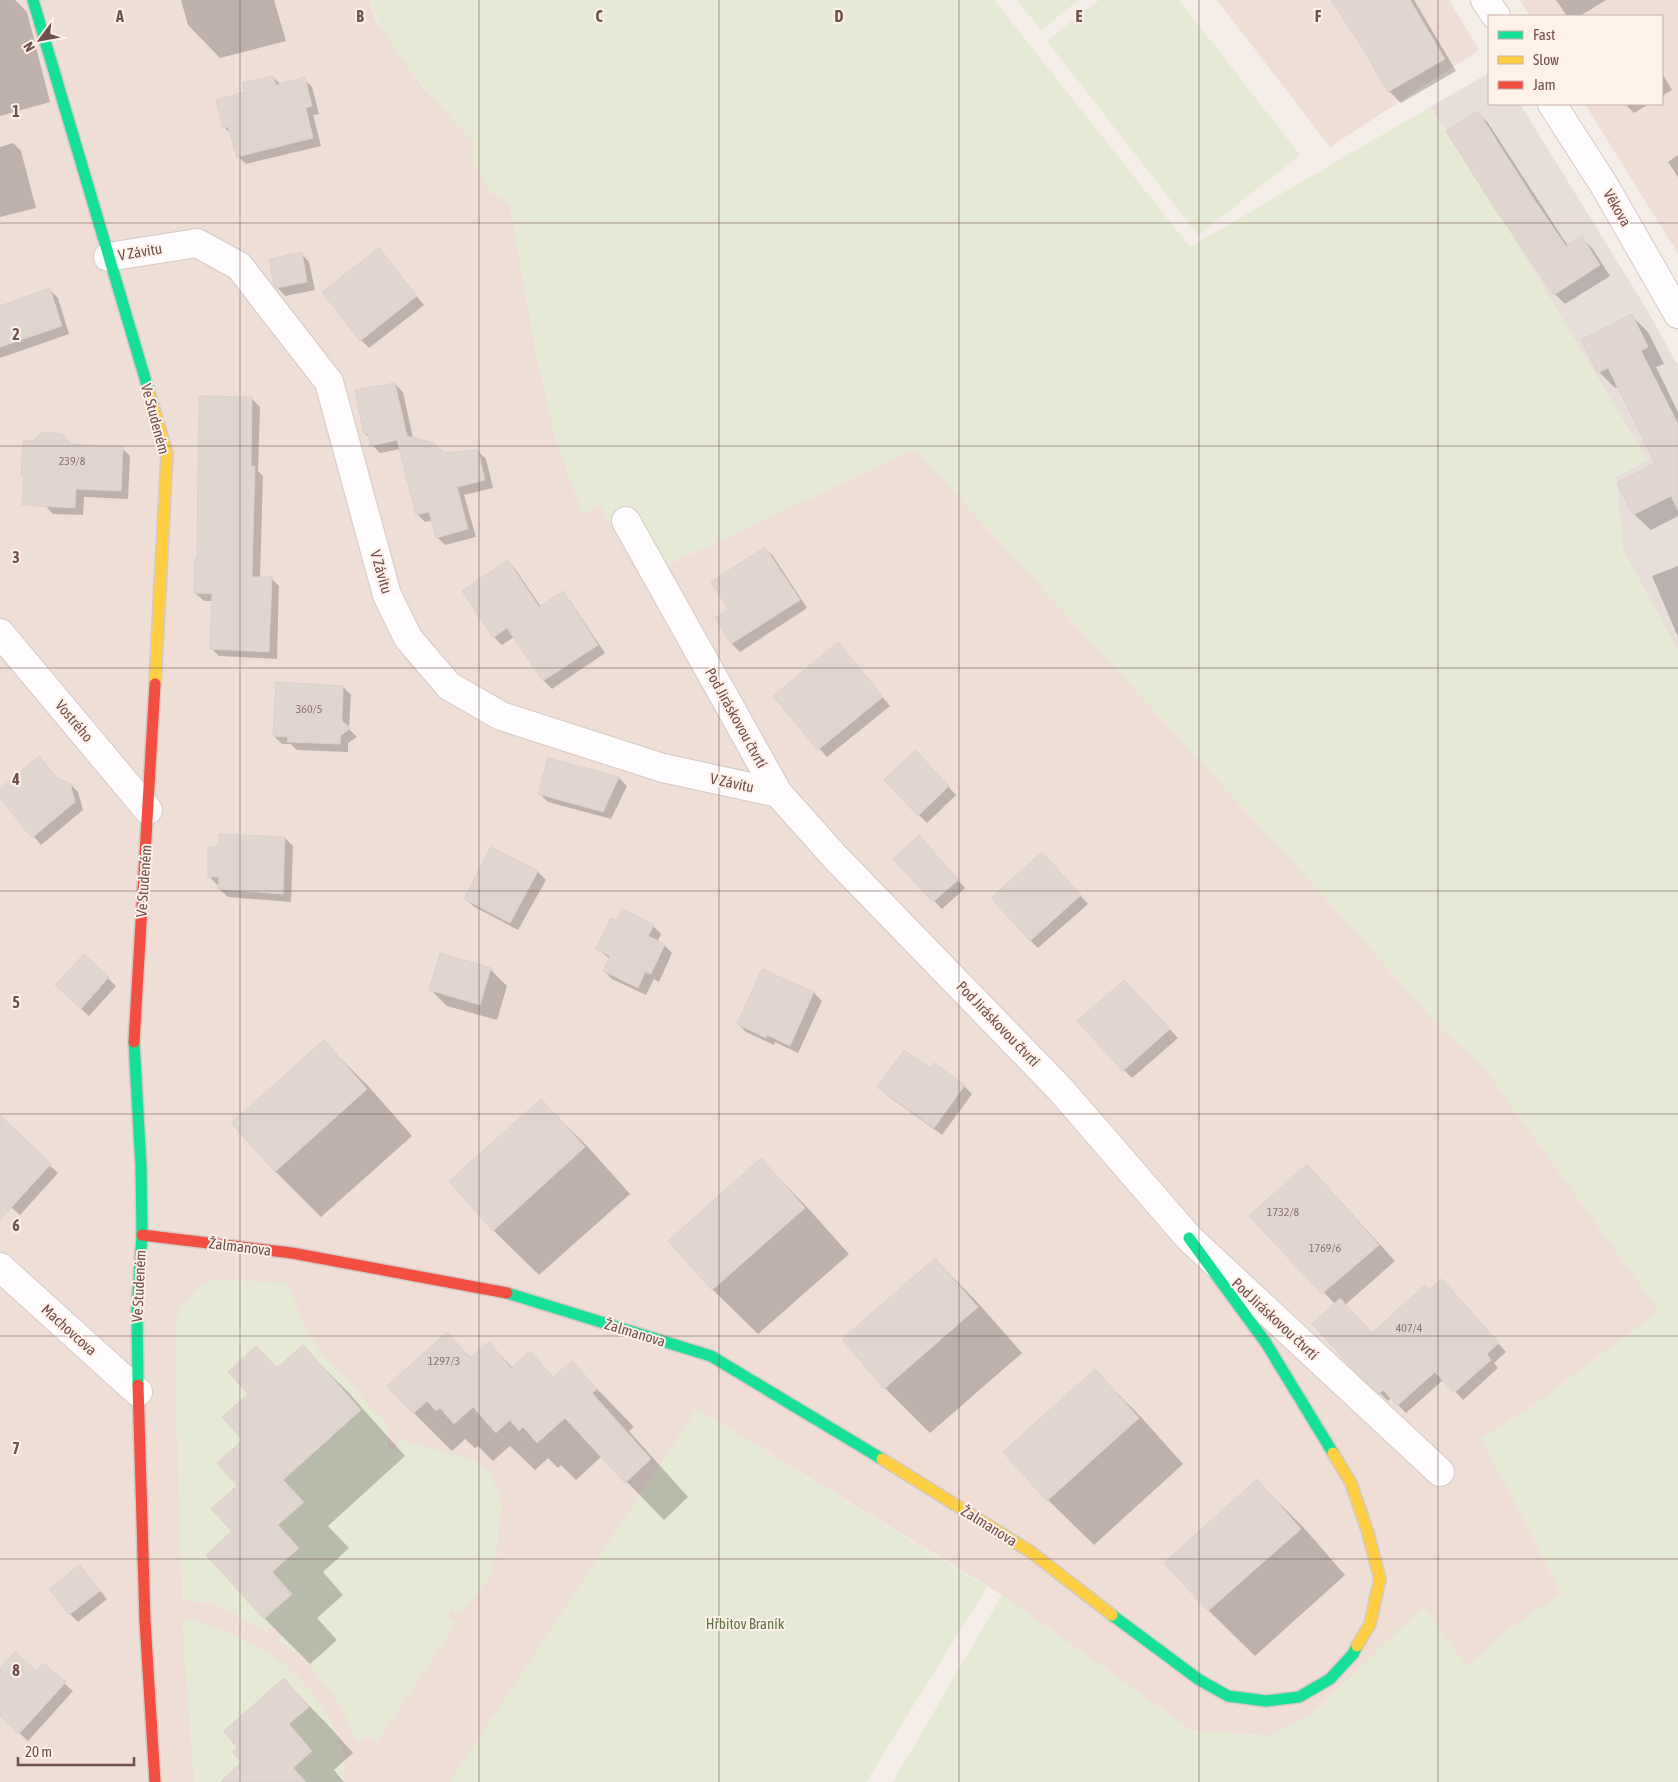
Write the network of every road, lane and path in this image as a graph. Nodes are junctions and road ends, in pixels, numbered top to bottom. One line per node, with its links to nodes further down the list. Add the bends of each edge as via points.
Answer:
1 (33, 0): 5 (street, Ve Studeném)
2 (1486, 0): 3 (street)
3 (1495, 15)
4 (1553, 105): 6 (street, Věkova, via 1604,185)
5 (108, 257): 9 (street, V Závitu, via 197,243 239,266 329,382 387,595 408,638 448,686 501,716 663,768); 10 (street, Ve Studeném, via 167,454)
6 (1678, 314)
7 (626, 522): 9 (street, Pod Jiráskovou čtvrtí)
8 (0, 632): 10 (street, Vostrého)
9 (778, 793): 12 (street, Pod Jiráskovou čtvrtí, via 836,858 1060,1088)
10 (148, 810): 11 (street, Ve Studeném, via 134,1034)
11 (142, 1235): 12 (street, Žalmanova, via 292,1253 506,1293 711,1356 1031,1552 1198,1679 1228,1696 1266,1701 1299,1697 1330,1679 1353,1654 1370,1624 1380,1580 1350,1483 1266,1343); 14 (street, Ve Studeném, via 137,1309)
12 (1189, 1238): 15 (street, Pod Jiráskovou čtvrtí)
13 (0, 1267): 14 (street, Machovcova)
14 (138, 1392): 16 (street, Ve Studeném, via 145,1621)
15 (1440, 1472)
16 (155, 1782)

